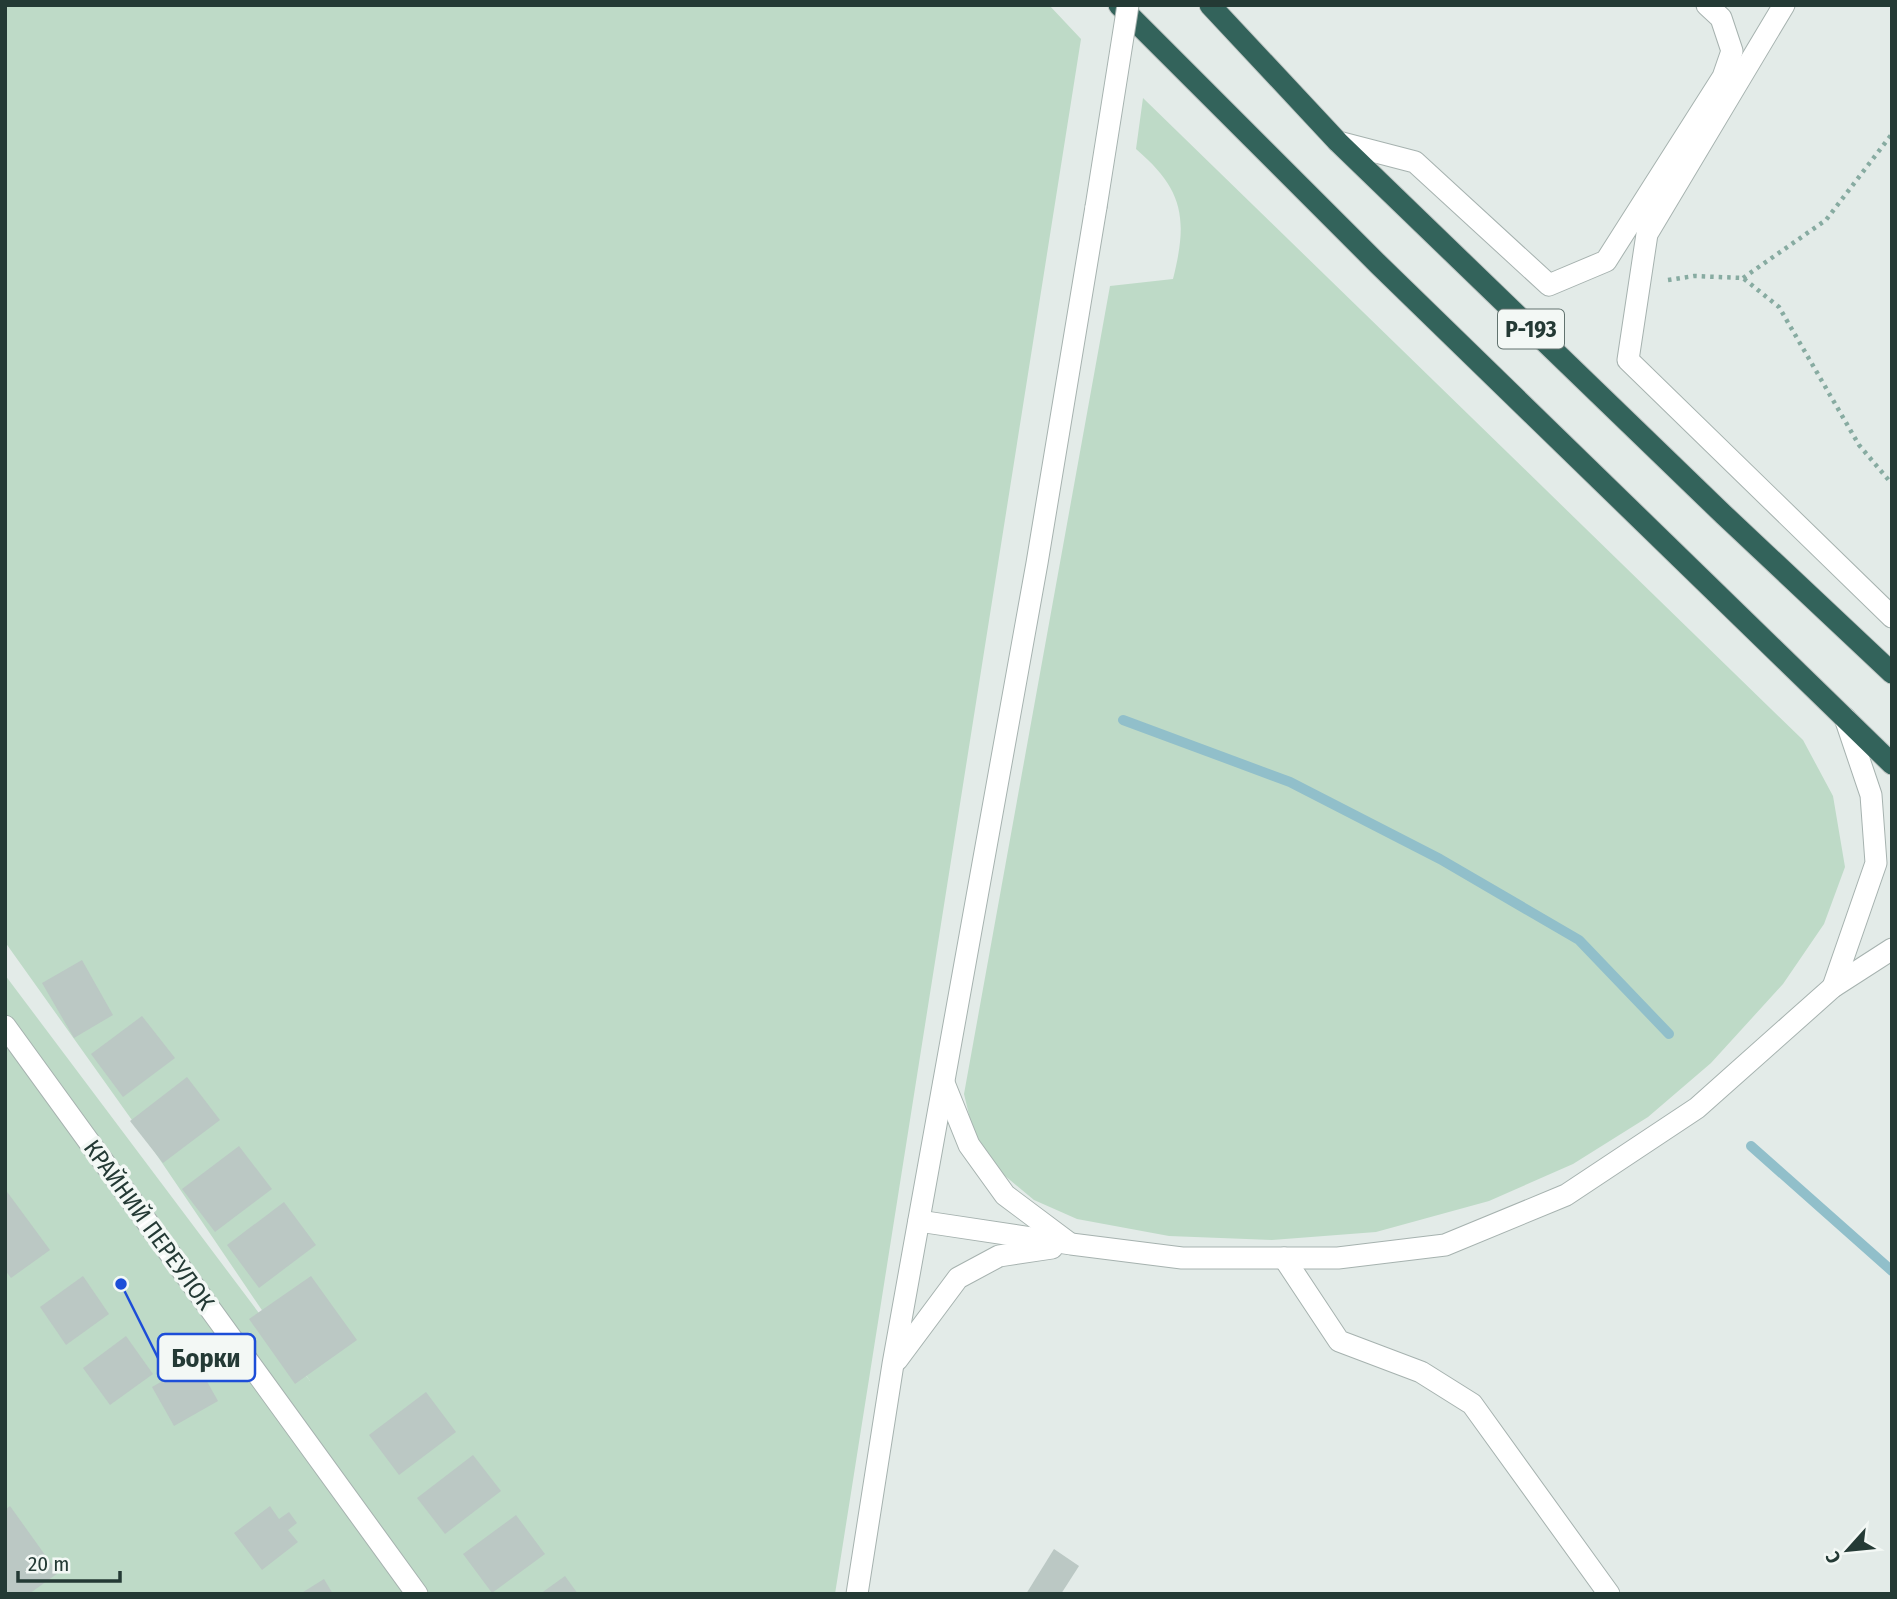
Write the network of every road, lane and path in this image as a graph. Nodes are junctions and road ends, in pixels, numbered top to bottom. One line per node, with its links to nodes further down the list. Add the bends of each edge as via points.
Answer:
1 (1119, 5): 13 (highway, Р-193)
2 (1128, 5): 18 (street, bridge, via 1037,563)
3 (1210, 5): 7 (highway, Р-193)
4 (1707, 5): 7 (street, via 1721,18 1732,51 1723,77 1606,261 1549,285 1415,162)
5 (1784, 5): 9 (street, via 1647,234)
6 (1892, 134): 8 (path, via 1826,220)
7 (1338, 142): 12 (highway, Р-193)
8 (1743, 278): 9 (path, via 1694,276); 10 (path, via 1779,307 1860,445)
9 (1639, 284): 11 (street, via 1628,360)
10 (1892, 484)
11 (1892, 617)
12 (1892, 673)
13 (1845, 718): 14 (highway, Р-193); 16 (street, via 1871,795 1876,863)
14 (1892, 764)
15 (1892, 949): 16 (street)
16 (1833, 987): 21 (street, via 1697,1108 1566,1195 1445,1245 1338,1258)
17 (5, 1026): 23 (street, КРАЙНИЙ ПЕРЕУЛОК)
18 (944, 1083): 19 (street); 20 (street, via 970,1145 1005,1195)
19 (919, 1221): 20 (street); 22 (street)
20 (1071, 1244): 21 (street, via 1182,1258); 22 (street, via 999,1256 958,1278)
21 (1284, 1258): 25 (street, via 1339,1341 1421,1372 1472,1404)
22 (893, 1364): 24 (street)
23 (416, 1594)
24 (857, 1594)
25 (1609, 1594)

